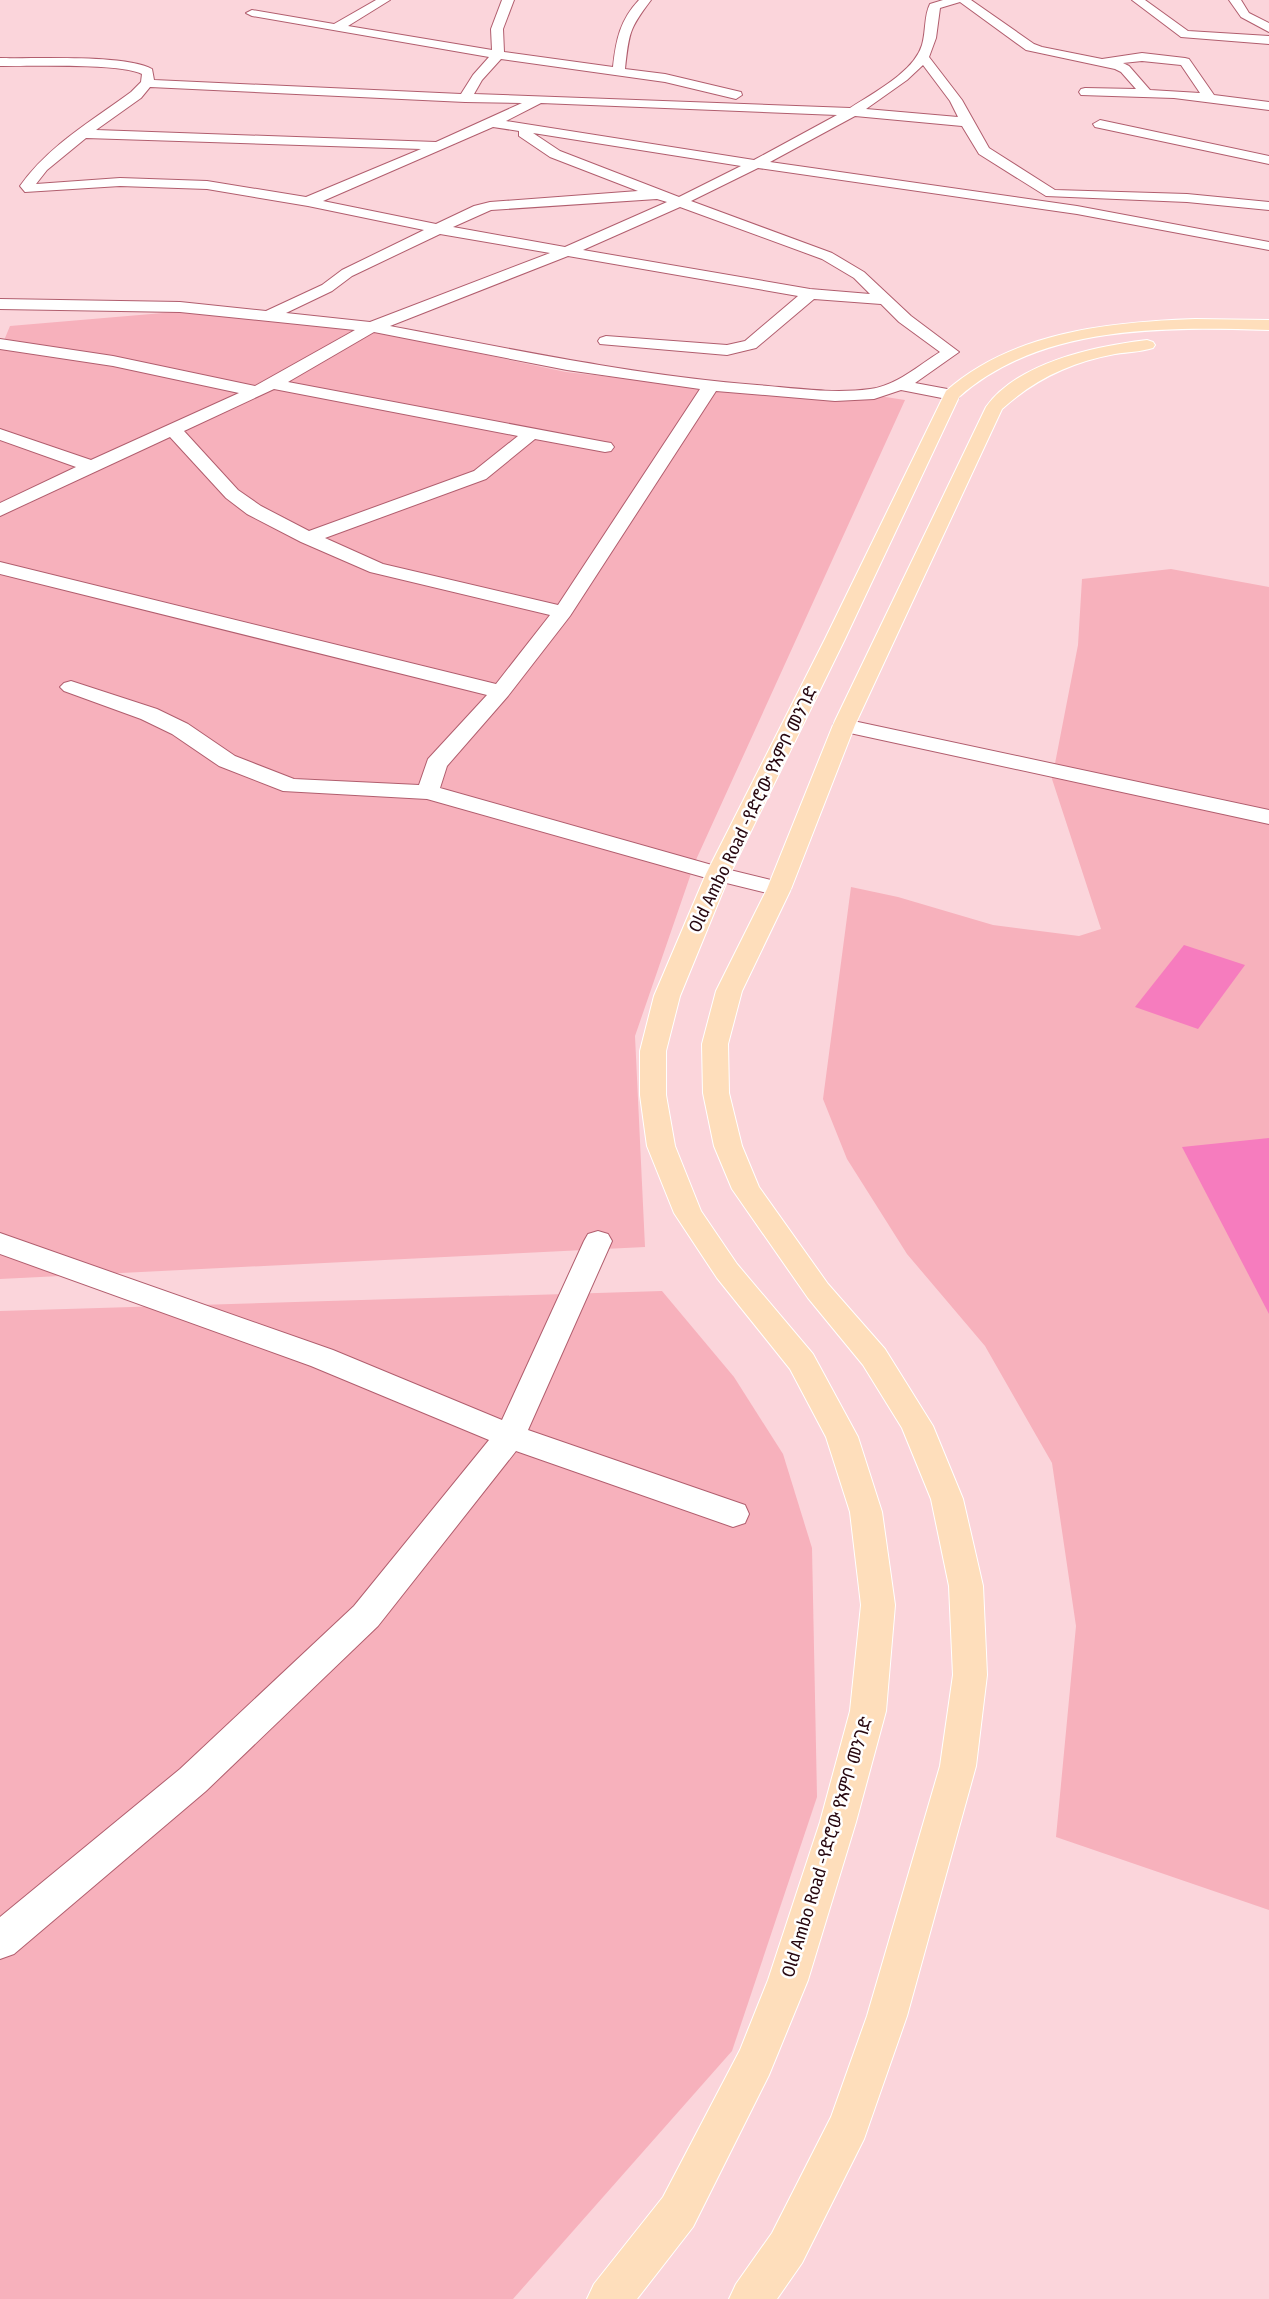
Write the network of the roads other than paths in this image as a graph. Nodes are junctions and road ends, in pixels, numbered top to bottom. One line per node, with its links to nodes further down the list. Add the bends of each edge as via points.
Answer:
1 (384, 0): 9 (street)
2 (508, 0): 12 (street, via 497,29)
3 (645, 0): 16 (street, via 630,15 624,29)
4 (956, 0): 13 (street, via 934,6 931,35)
5 (964, 0): 15 (street, via 1030,47)
6 (1138, 0): 11 (street, via 1185,34)
7 (1235, 0): 10 (street, via 1245,15)
8 (252, 12): 9 (street)
9 (337, 27): 12 (street)
10 (1269, 28)
11 (1269, 40)
12 (498, 55): 16 (street); 20 (street, via 477,78)
13 (924, 58): 25 (street, via 894,84); 26 (street, via 956,100)
14 (0, 62): 17 (street, via 139,67 148,72)
15 (1102, 62): 19 (street, via 1125,69); 21 (street, via 1142,57 1185,62)
16 (619, 71): 24 (street, via 720,90)
17 (147, 83): 20 (street); 30 (street)
18 (1085, 92): 19 (street)
19 (1146, 93): 21 (street)
20 (465, 98): 22 (street)
21 (1209, 98): 23 (street)
22 (538, 99): 24 (street); 27 (street)
23 (1269, 106)
24 (784, 109): 25 (street)
25 (853, 112): 26 (street); 33 (street)
26 (967, 122): 34 (street, via 984,151)
27 (492, 124): 29 (street); 31 (street)
28 (1100, 124): 32 (street)
29 (518, 129): 33 (street); 35 (street, via 556,154)
30 (85, 134): 31 (street); 37 (street, via 42,167 27,186 41,190 120,182 188,184)
31 (440, 146): 37 (street)
32 (1269, 160)
33 (756, 164): 36 (street); 39 (street)
34 (1050, 193): 38 (street, via 1187,198); 39 (street)
35 (662, 194): 36 (street); 40 (street, via 490,206)
36 (681, 201): 42 (street); 44 (street, via 827,256 859,275)
37 (308, 202): 40 (street)
38 (1269, 206)
39 (1077, 210): 41 (street)
40 (438, 229): 42 (street); 46 (street, via 347,273 327,288)
41 (1269, 246)
42 (566, 252): 43 (street); 48 (street)
43 (810, 294): 44 (street); 51 (street, via 750,345 739,349)
44 (886, 300): 53 (street, via 904,319 951,352)
45 (0, 304): 46 (street, via 180,307)
46 (266, 316): 48 (street)
47 (1269, 325): 49 (main road, Old Ambo Road -የድሮው የአምቦ መንገድ)
48 (372, 327): 54 (street, via 567,365); 55 (street)
49 (1225, 333): 50 (main road, Old Ambo Road -የድሮው የአምቦ መንገድ); 56 (main road, Old Ambo Road -የድሮው የአምቦ መንገድ, via 1131,328 1061,340 1000,361); 68 (main road, Old Ambo Road -የድሮው የአምቦ መንገድ, via 1194,341 1138,346 1072,361 1019,385 995,407)
50 (1269, 340)
51 (606, 341)
52 (0, 344): 55 (street)
53 (900, 385): 54 (street, via 874,394 835,396); 56 (street)
54 (711, 386): 65 (street)
55 (264, 387): 57 (street); 59 (street)
56 (952, 395): 71 (main road, Old Ambo Road -የድሮው የአምቦ መንገድ)
57 (172, 428): 61 (street); 63 (street, via 232,494 254,510)
58 (0, 434): 61 (street)
59 (531, 434): 60 (street); 63 (street, via 480,475)
60 (606, 447)
61 (92, 466): 62 (street)
62 (0, 510)
63 (308, 538): 65 (street, via 377,568)
64 (0, 568): 67 (street)
65 (563, 612): 67 (street)
66 (71, 687): 69 (street, via 149,714 180,729 227,760 291,786)
67 (501, 692): 69 (street, via 436,764)
68 (844, 725): 70 (street); 72 (main road, Old Ambo Road -የድሮው የአምቦ መንገድ)
69 (428, 792): 71 (street)
70 (1269, 817)
71 (718, 874): 72 (street); 78 (main road, Old Ambo Road -የድሮው የአምቦ መንገድ, via 666,996 653,1051 652,1095 661,1146 688,1212 727,1271 802,1362 842,1437 866,1512 878,1605 868,1711 838,1822 788,1980 755,2061 678,2212)
72 (779, 889): 79 (main road, Old Ambo Road -የድሮው የአምቦ መንገድ, via 729,991 715,1044 716,1093 728,1146 746,1188 818,1291 874,1357 917,1426 947,1498 966,1586 970,1675 958,1766 887,2016 852,2116 787,2248)
73 (598, 1241): 75 (street)
74 (0, 1243): 75 (street, via 322,1358)
75 (510, 1436): 76 (street); 77 (street, via 366,1616 193,1780)
76 (733, 1514)
77 (0, 1941)
78 (609, 2299)
79 (751, 2299)

